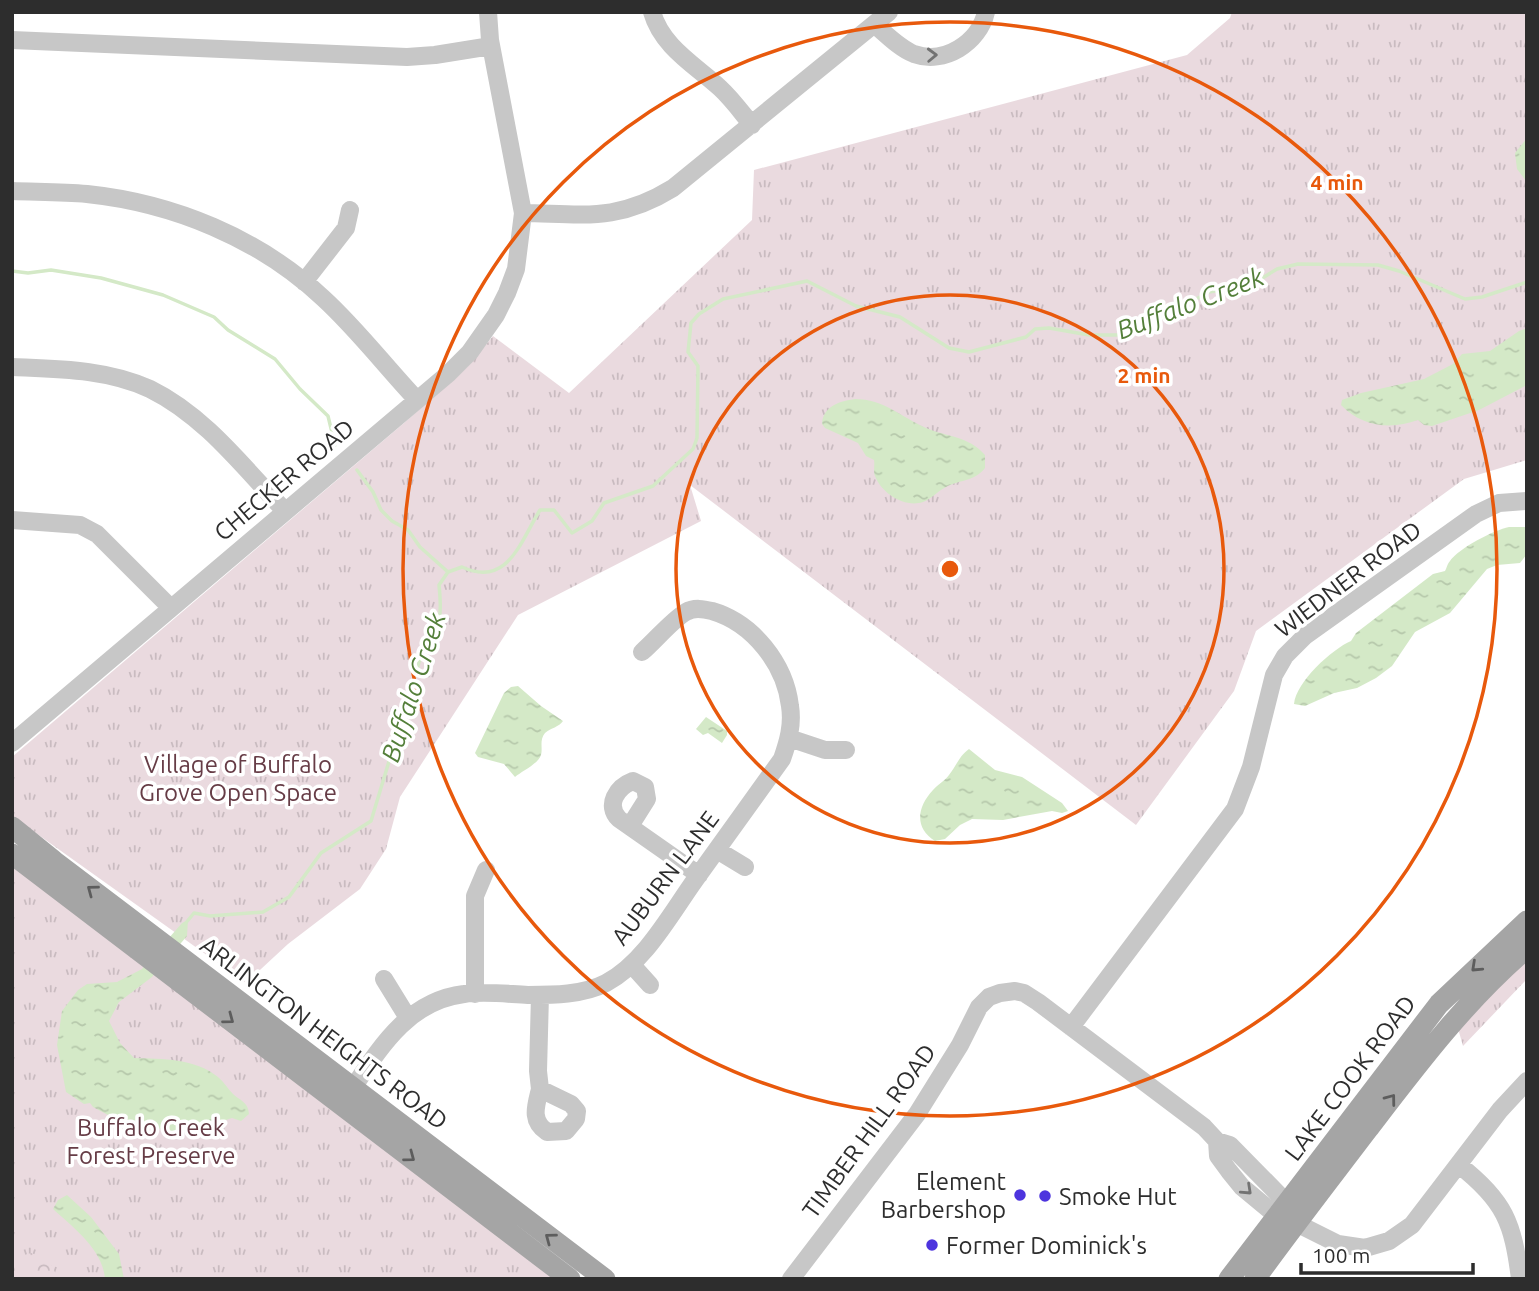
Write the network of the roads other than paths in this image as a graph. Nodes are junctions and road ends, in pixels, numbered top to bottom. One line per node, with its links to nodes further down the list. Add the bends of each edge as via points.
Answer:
1 (488, 12): 7 (street, CHECKER ROAD)
2 (652, 12): 8 (street, via 671,46 721,89)
3 (888, 12): 5 (street)
4 (986, 12): 5 (street, one-way to 4, via 913,54 929,57 964,47)
5 (874, 24): 8 (street)
6 (12, 40): 7 (street, via 407,57)
7 (491, 46): 11 (street, CHECKER ROAD)
8 (752, 125): 11 (street, via 651,202 610,214)
9 (12, 191): 12 (street, via 86,194 160,207 242,240)
10 (350, 210): 12 (street, via 346,229)
11 (523, 213): 14 (street, CHECKER ROAD, via 516,269 496,315 470,352)
12 (304, 282): 14 (street)
13 (12, 367): 16 (street, via 92,373 148,388 209,430)
14 (417, 400): 16 (street, CHECKER ROAD)
15 (1527, 501): 39 (street, WIEDNER ROAD, via 1499,503 1476,514 1305,636 1285,656 1274,675 1251,767 1235,809)
16 (285, 511): 18 (street, CHECKER ROAD)
17 (12, 520): 18 (street, via 80,525 97,534)
18 (171, 608): 21 (street, CHECKER ROAD)
19 (642, 652): 20 (street, AUBURN LANE, via 687,611 702,608 726,615 749,630 771,656 790,706)
20 (789, 738): 22 (street, via 825,750); 25 (street, AUBURN LANE, via 782,759)
21 (12, 743)
22 (846, 750)
23 (630, 826): 29 (street)
24 (12, 827): 31 (main road, ARLINGTON HEIGHTS ROAD, one-way to 24)
25 (717, 850): 27 (street); 29 (street, AUBURN LANE)
26 (12, 855): 31 (main road, ARLINGTON HEIGHTS ROAD)
27 (746, 867)
28 (486, 870): 36 (street, via 475,896)
29 (699, 875): 33 (street, AUBURN LANE)
30 (1527, 922): 44 (main road, LAKE COOK ROAD, one-way to 44, via 1439,1004)
31 (141, 939): 42 (main road, ARLINGTON HEIGHTS ROAD)
32 (1527, 948): 44 (main road, LAKE COOK ROAD, one-way to 32, via 1457,1016)
33 (632, 965): 35 (street); 37 (street, AUBURN LANE, via 604,984)
34 (384, 979): 38 (street)
35 (650, 985)
36 (475, 994): 37 (street, AUBURN LANE); 38 (street, AUBURN LANE, via 440,999)
37 (540, 995): 41 (street)
38 (408, 1018): 42 (street, AUBURN LANE)
39 (1071, 1027): 44 (street, TIMBER HILL ROAD, via 1217,1141 1230,1146); 47 (street, TIMBER HILL ROAD, via 1024,993 989,997 917,1114)
40 (1527, 1081): 43 (street, TIMBER HILL ROAD)
41 (540, 1089)
42 (347, 1096): 45 (main road, ARLINGTON HEIGHTS ROAD, one-way to 45); 46 (main road, ARLINGTON HEIGHTS ROAD, one-way to 42)
43 (1460, 1166): 44 (street, TIMBER HILL ROAD, via 1412,1225 1389,1241 1365,1248 1338,1244); 50 (street, via 1476,1178 1508,1219)
44 (1287, 1214): 48 (main road, LAKE COOK ROAD); 49 (main road, LAKE COOK ROAD)
45 (570, 1279)
46 (605, 1279)
47 (791, 1279)
48 (1229, 1279)
49 (1255, 1279)
50 (1520, 1279)

